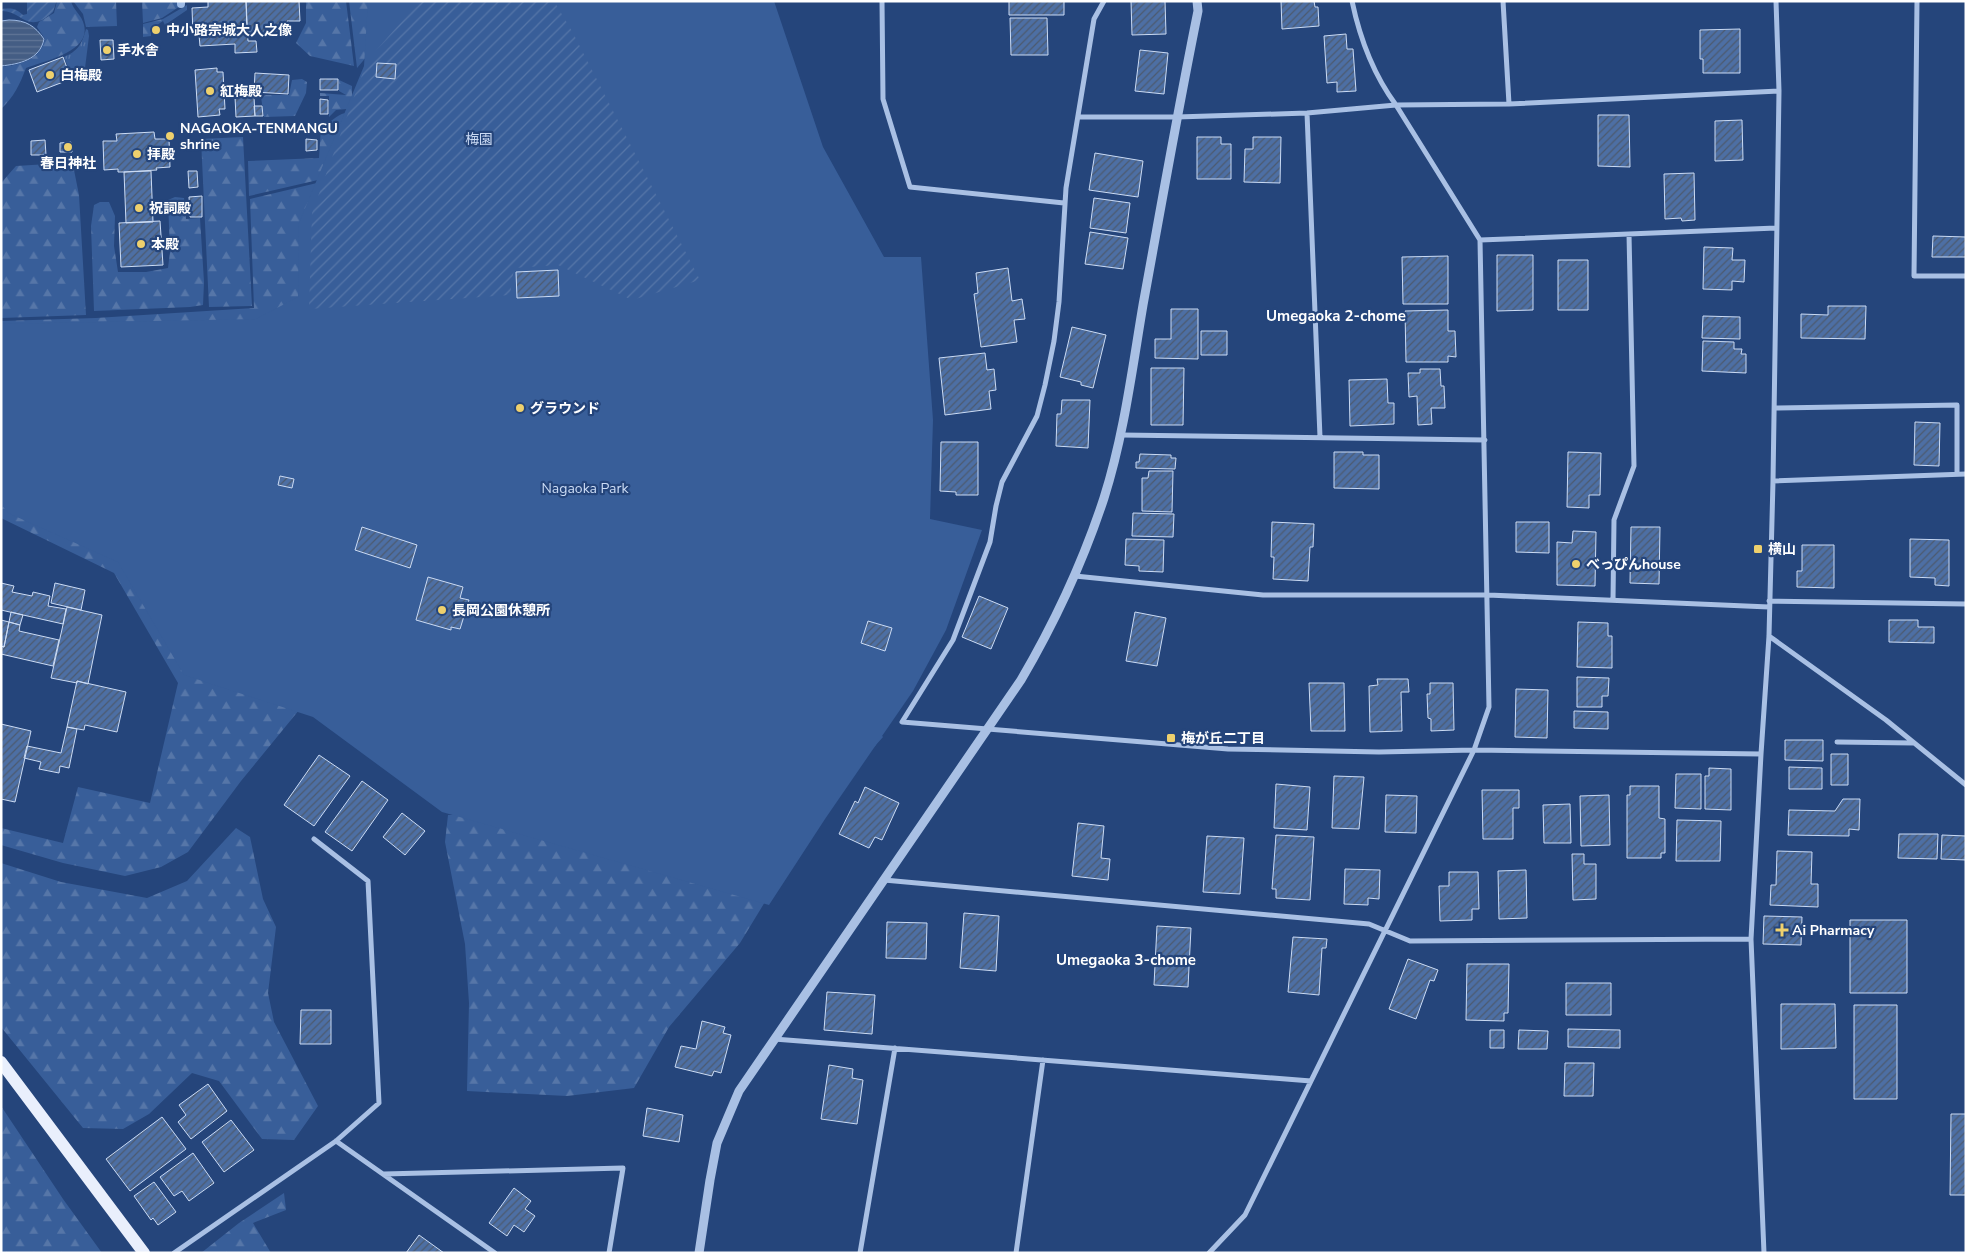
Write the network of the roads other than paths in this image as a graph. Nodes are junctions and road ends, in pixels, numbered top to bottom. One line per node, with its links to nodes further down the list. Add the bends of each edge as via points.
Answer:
1 (882, 1): 14 (street, via 883,99 910,187)
2 (1104, 1): 12 (street, via 1094,19)
3 (1197, 1): 13 (street, via 1198,11)
4 (1352, 1): 10 (street, via 1368,56 1383,88)
5 (1503, 1): 9 (street)
6 (1776, 1): 8 (street)
7 (1917, 1): 18 (street, via 1914,276)
8 (1779, 91): 9 (street); 15 (street)
9 (1509, 104): 10 (street)
10 (1396, 105): 11 (street); 17 (street)
11 (1307, 112): 13 (street); 21 (street)
12 (1078, 117): 13 (street); 14 (street)
13 (1177, 117): 20 (street)
14 (1064, 203): 32 (street, via 1054,341 1037,416 1002,482 990,542 953,640 902,722)
15 (1776, 228): 16 (street); 19 (street)
16 (1629, 234): 17 (street); 28 (street, via 1634,466 1614,520)
17 (1480, 240): 22 (street)
18 (1966, 276)
19 (1775, 408): 23 (street, via 1957,405); 25 (street)
20 (1120, 435): 21 (street); 26 (street, via 1104,497)
21 (1320, 437): 22 (street)
22 (1485, 440): 27 (street)
23 (1957, 474): 24 (street); 25 (street)
24 (1966, 474)
25 (1773, 481): 29 (street)
26 (1075, 576): 27 (street, via 1263,595); 32 (street, via 1036,655)
27 (1488, 595): 28 (street); 35 (street, via 1489,707)
28 (1613, 600): 29 (street)
29 (1769, 604): 30 (street); 31 (street)
30 (1966, 604)
31 (1769, 636): 34 (street); 36 (street)
32 (988, 729): 35 (street, via 1228,749); 39 (street)
33 (1837, 742): 34 (street)
34 (1914, 743): 37 (street)
35 (1474, 750): 36 (street); 40 (street)
36 (1760, 754): 41 (street)
37 (1966, 785)
38 (314, 839): 47 (street, via 368,881 379,1103)
39 (884, 880): 40 (street, via 1368,924); 42 (street)
40 (1386, 931): 41 (street, via 1410,941); 46 (street)
41 (1751, 938): 57 (street)
42 (774, 1038): 43 (street); 53 (street, via 739,1091 724,1125 713,1162)
43 (895, 1048): 44 (street); 54 (street)
44 (1043, 1060): 46 (street); 55 (street)
45 (1, 1062): 49 (main road)
46 (1311, 1081): 56 (street, via 1245,1215)
47 (336, 1141): 48 (street); 50 (street)
48 (384, 1174): 51 (street); 52 (street, via 623,1168)
49 (144, 1253)
50 (174, 1253)
51 (495, 1253)
52 (608, 1253)
53 (699, 1253)
54 (860, 1253)
55 (1016, 1253)
56 (1209, 1253)
57 (1764, 1253)

